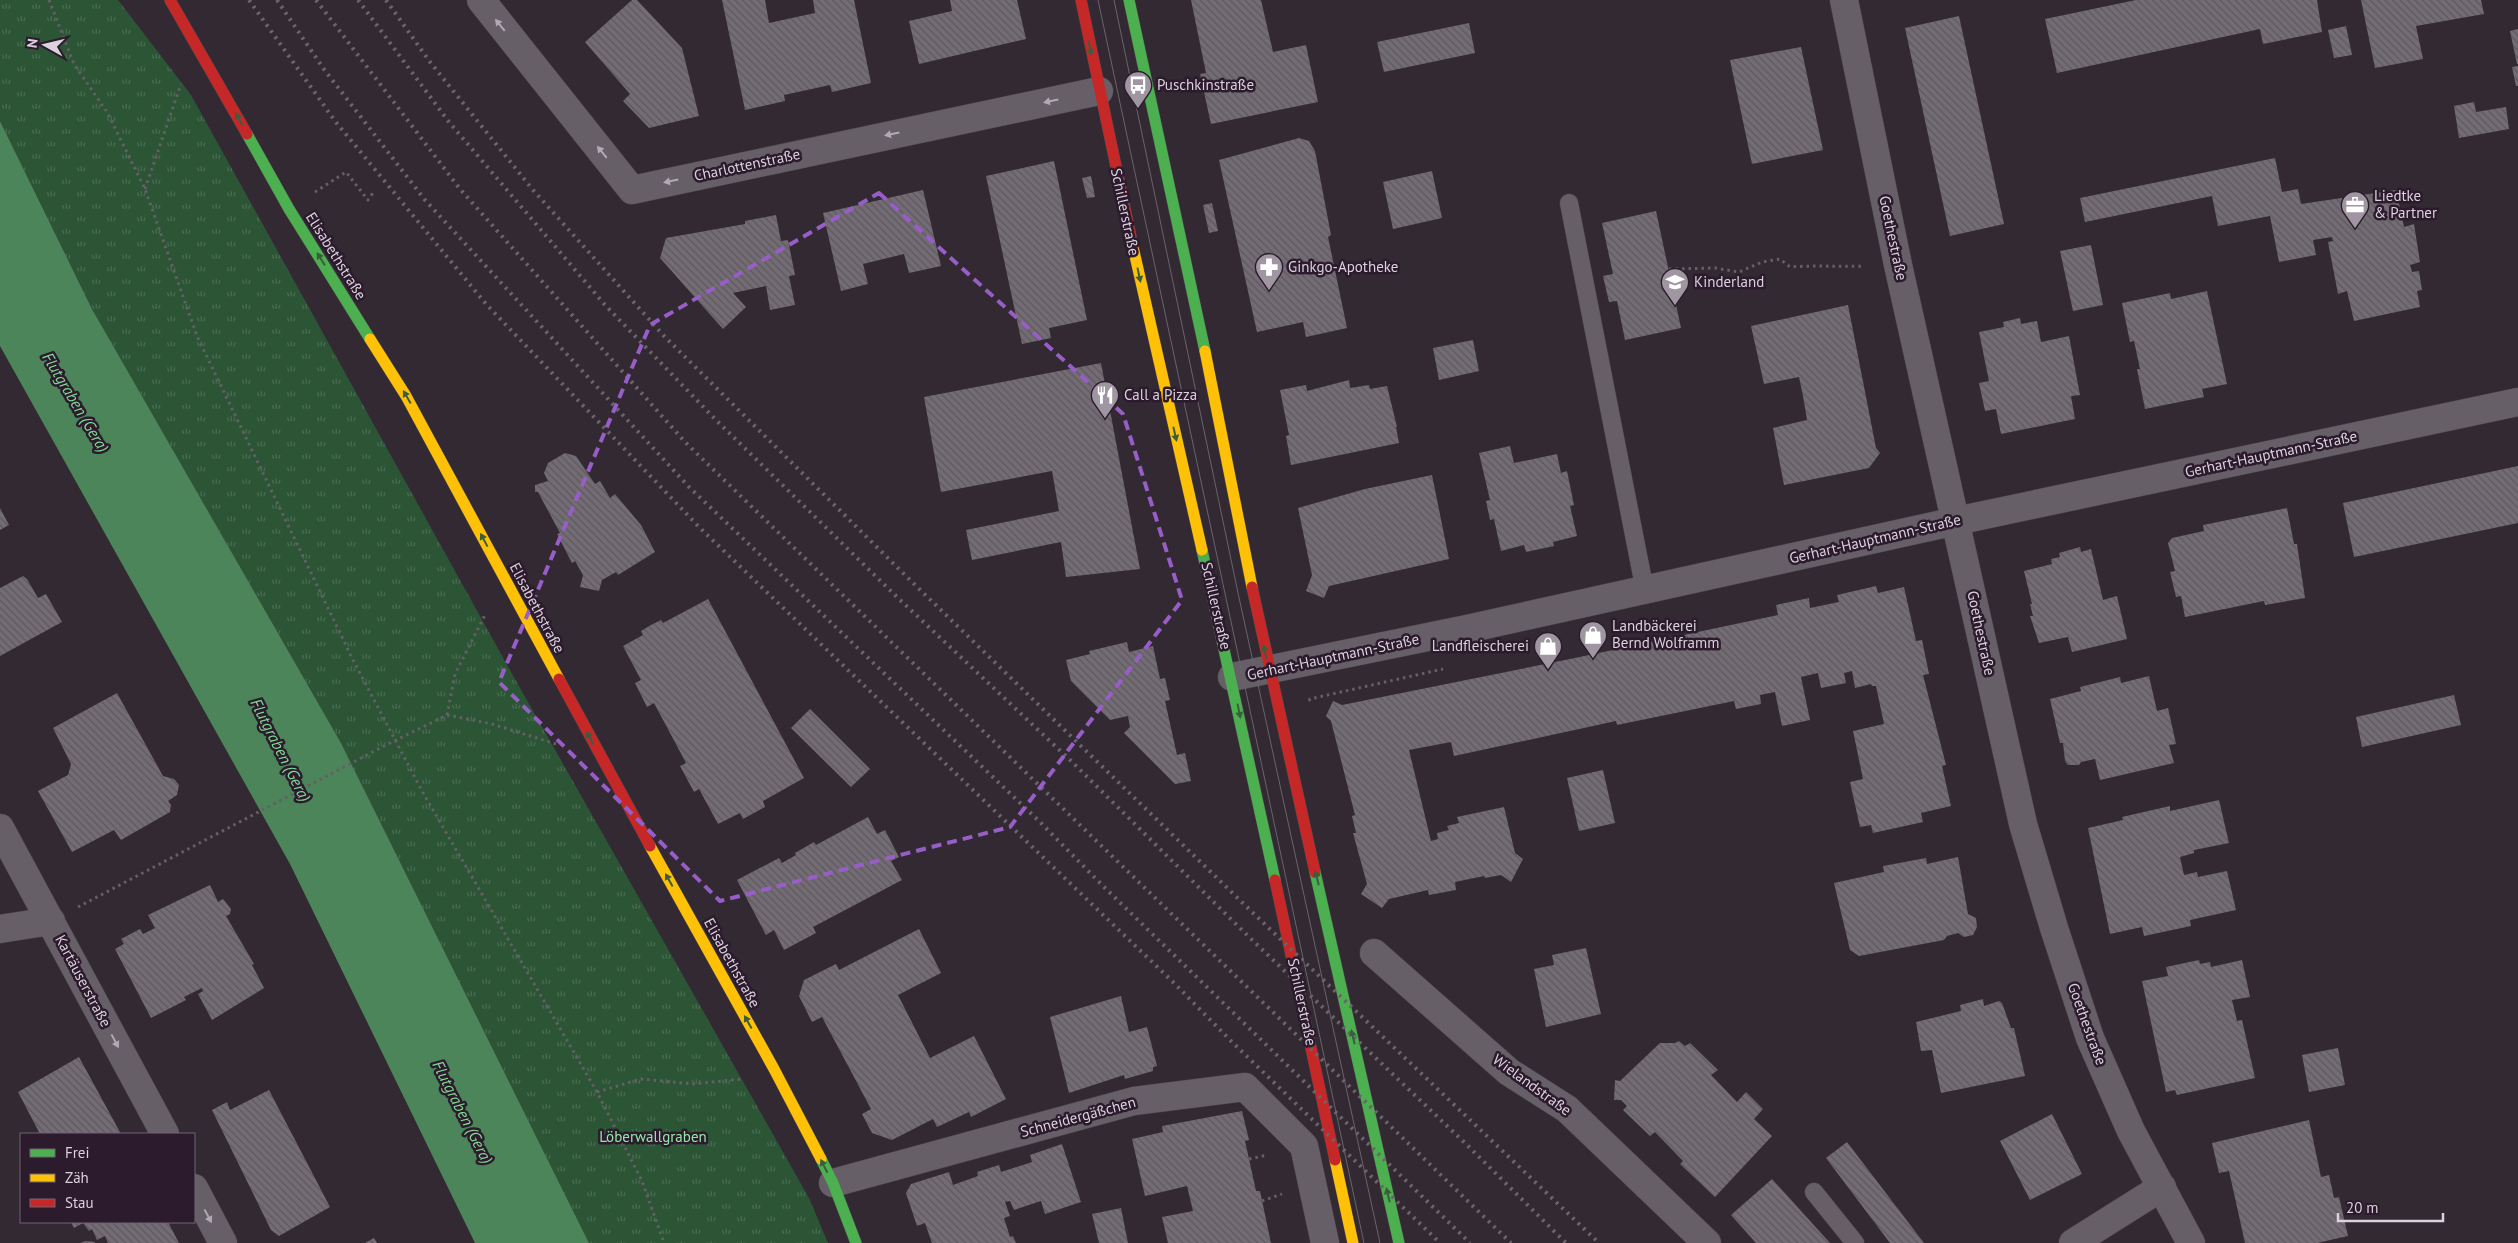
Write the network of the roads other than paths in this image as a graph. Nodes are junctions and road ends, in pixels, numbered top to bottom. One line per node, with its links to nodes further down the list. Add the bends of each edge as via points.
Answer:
1 (170, 0): 18 (main road, Elisabethstraße, one-way to 1, via 774,1069 406,396 289,209)
2 (480, 0): 6 (street, Charlottenstraße, one-way to 2, via 632,190)
3 (1081, 0): 6 (main road, Schillerstraße, one-way to 6)
4 (1129, 0): 11 (main road, one-way to 4, via 1205,349)
5 (1844, 0): 9 (street, Goethestraße, via 1898,265)
6 (1099, 91): 12 (main road, Schillerstraße, one-way to 12, via 1157,360)
7 (1568, 202): 10 (lane)
8 (2518, 402): 9 (street, Gerhart-Hauptmann-Straße)
9 (1956, 521): 10 (street, Gerhart-Hauptmann-Straße); 19 (street, Goethestraße, via 2024,824 2054,928 2090,1038 2131,1131)
10 (1645, 591): 11 (street, Gerhart-Hauptmann-Straße)
11 (1269, 670): 12 (street, Gerhart-Hauptmann-Straße); 26 (main road, one-way to 11)
12 (1232, 677): 25 (main road, Schillerstraße, one-way to 25)
13 (0, 828): 14 (street, Kartäuserstraße)
14 (51, 921): 15 (street); 17 (street, Kartäuserstraße, one-way to 17)
15 (0, 929)
16 (1374, 953): 27 (street, Wielandstraße, via 1509,1072 1567,1109)
17 (164, 1133)
18 (833, 1183): 23 (main road, Elisabethstraße); 24 (street, Schneidergäßchen, via 1134,1101 1245,1087 1304,1146)
19 (2162, 1187): 29 (street); 30 (street, Goethestraße)
20 (195, 1190): 22 (street, one-way to 22)
21 (1814, 1192): 28 (lane)
22 (223, 1243)
23 (856, 1243)
24 (1325, 1243)
25 (1353, 1243)
26 (1399, 1243)
27 (1707, 1243)
28 (1854, 1243)
29 (2073, 1243)
30 (2191, 1243)

